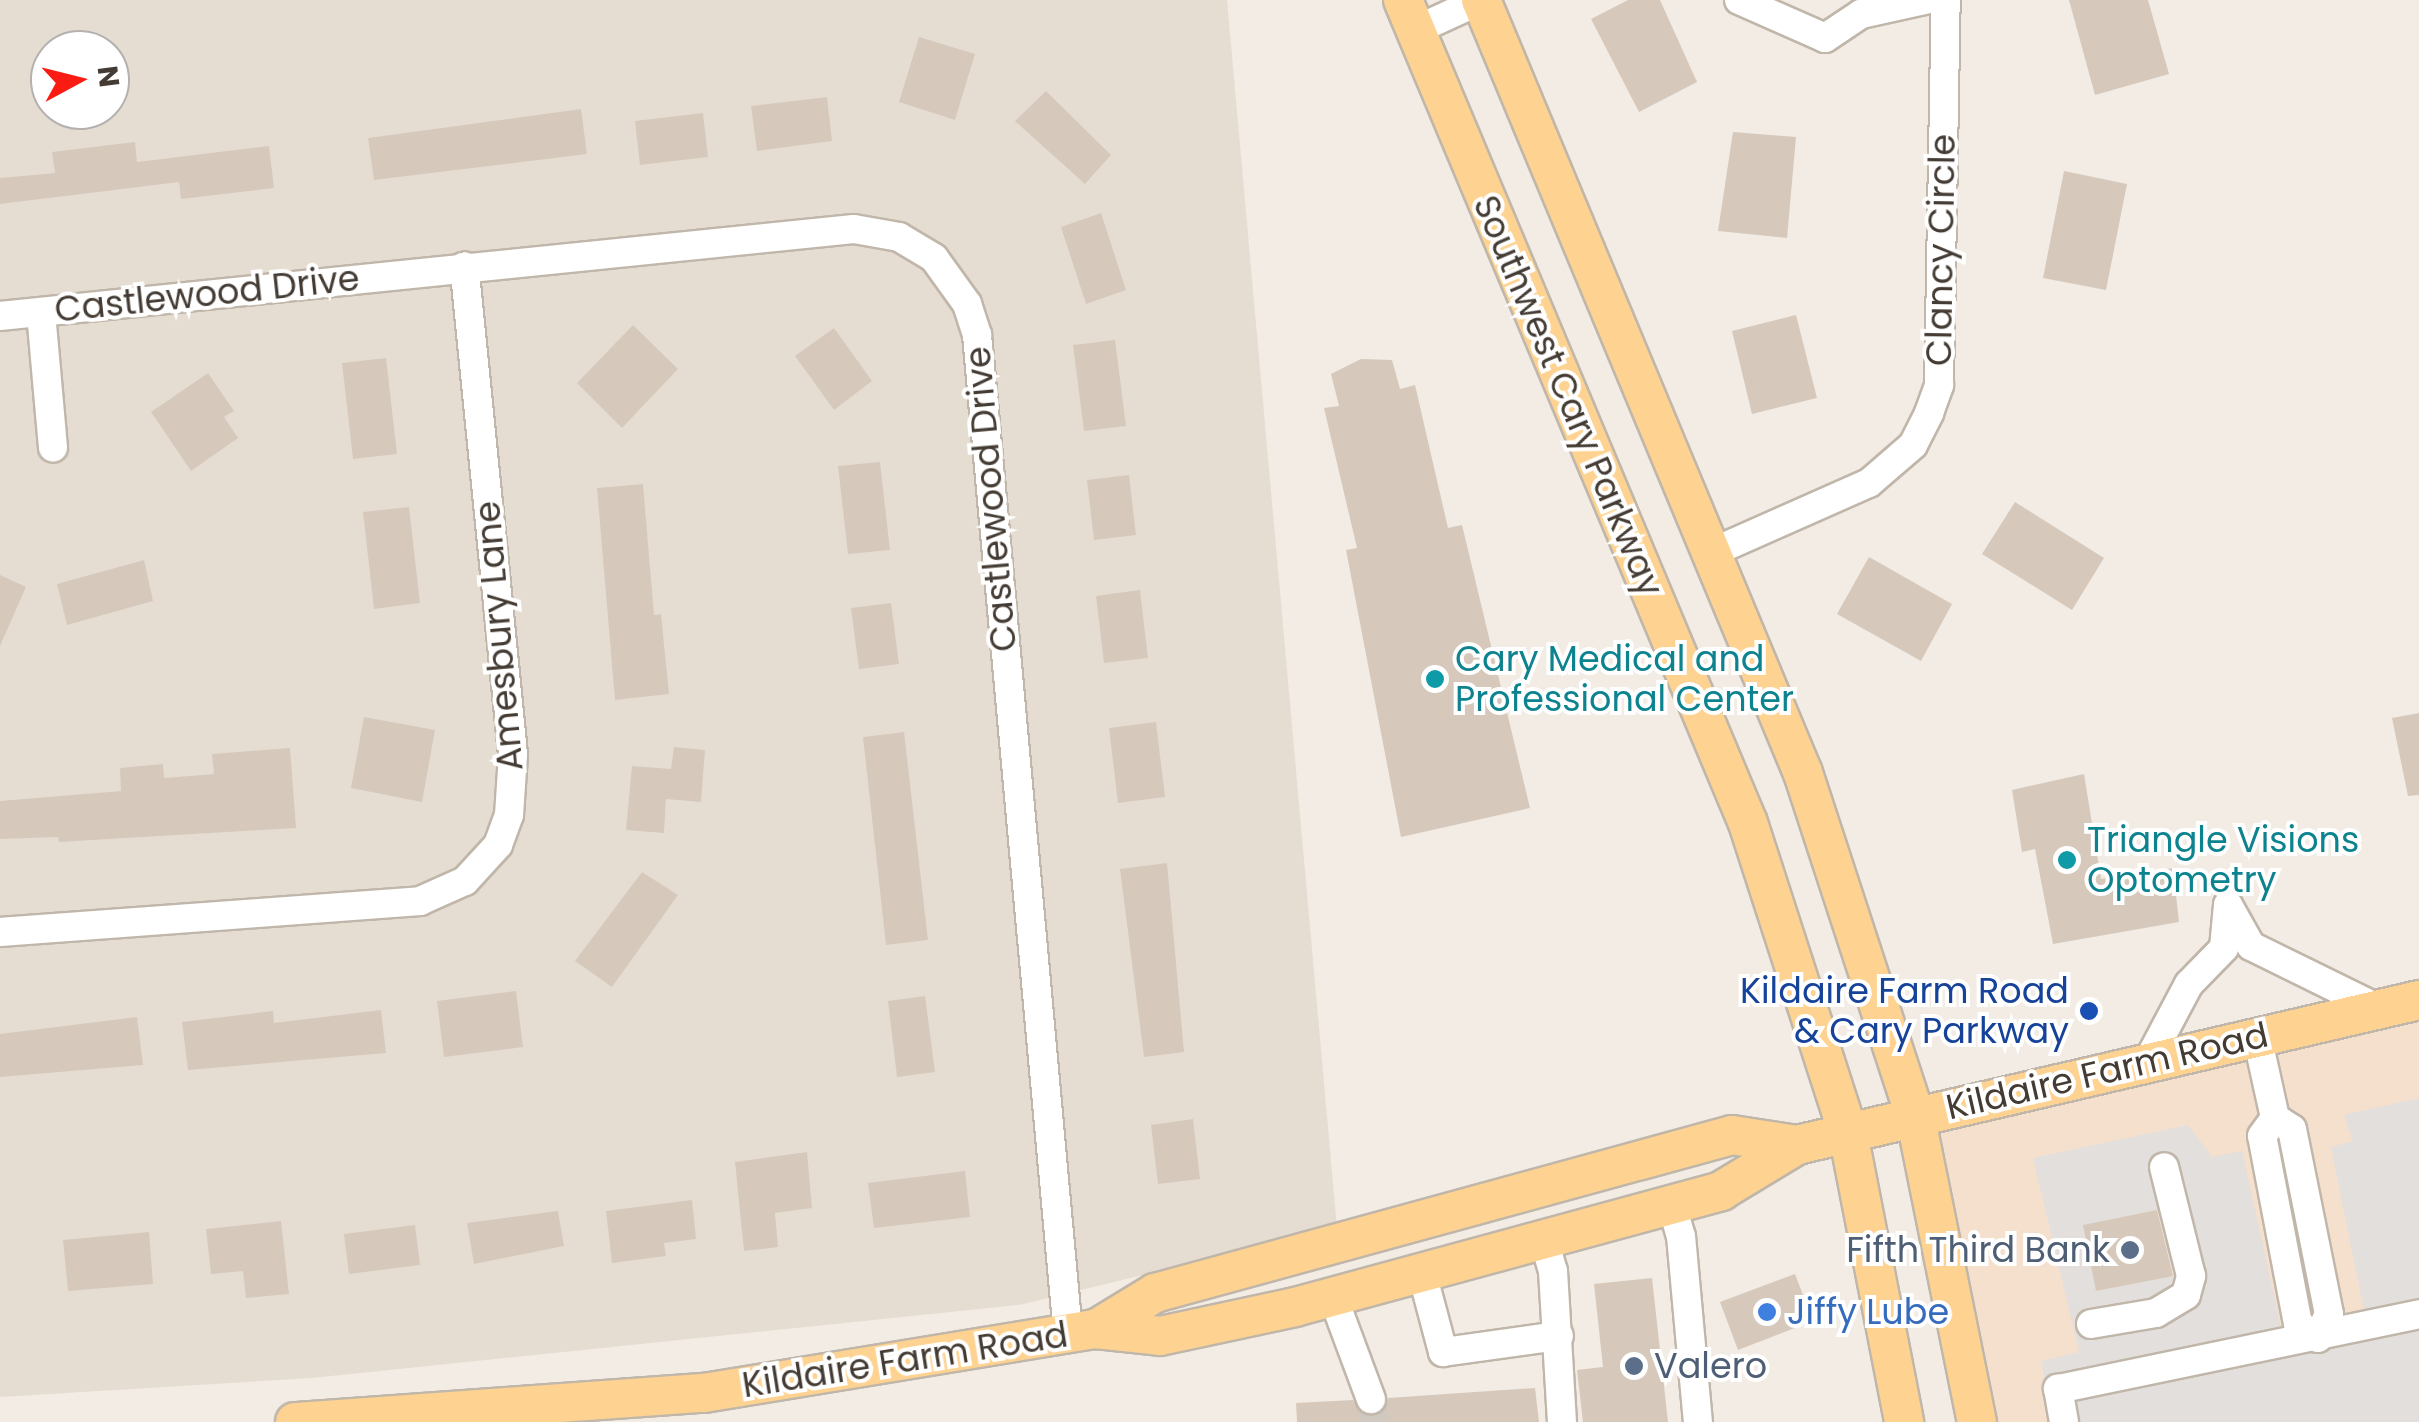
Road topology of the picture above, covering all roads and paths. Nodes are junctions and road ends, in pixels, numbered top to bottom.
1 (1481, 0) edge
2 (1739, 0) edge
3 (1925, 0) edge
4 (1946, 0) edge
5 (1889, 3) edge
6 (1410, 15) edge
7 (464, 266) junction
8 (40, 313) junction
9 (0, 316) edge
10 (53, 447) dead end
11 (1713, 552) junction
12 (0, 932) edge
13 (2419, 1000) edge
14 (2375, 1007) junction
15 (2257, 1036) junction
16 (2148, 1061) junction
17 (1915, 1115) junction
18 (1848, 1133) junction
19 (1797, 1146) junction
20 (2164, 1167) dead end
21 (1671, 1202) junction
22 (1544, 1240) junction
23 (1422, 1273) junction
24 (1332, 1297) junction
25 (2419, 1314) edge
26 (2091, 1324) dead end
27 (1082, 1331) junction
28 (1559, 1336) junction
29 (2318, 1338) junction
30 (1371, 1399) tunnel mouth
31 (318, 1421) edge
32 (1562, 1422) edge
33 (1698, 1422) edge
34 (1904, 1422) edge
35 (1977, 1422) edge
36 (2064, 1422) edge

1 - 6 street
1 - 11 main road, Southwest Cary Parkway
2 - 5 street
3 - 5 street
4 - 11 street, Clancy Circle
6 - 18 main road, Southwest Cary Parkway
7 - 8 street, Castlewood Drive
7 - 12 street, Amesbury Lane
7 - 27 street, Castlewood Drive
8 - 9 street, Castlewood Drive
8 - 10 street
11 - 17 main road, Southwest Cary Parkway
13 - 14 main road, Kildaire Farm Road
14 - 15 main road, Kildaire Farm Road
14 - 16 street
15 - 16 main road, Kildaire Farm Road
15 - 29 street
16 - 17 main road, Kildaire Farm Road
17 - 18 main road, Kildaire Farm Road
17 - 35 main road, Southwest Cary Parkway
18 - 19 main road, Kildaire Farm Road
18 - 34 main road, Southwest Cary Parkway
19 - 21 main road, Kildaire Farm Road
19 - 27 main road, Kildaire Farm Road
20 - 26 street
21 - 22 main road, Kildaire Farm Road
21 - 33 street
22 - 23 main road, Kildaire Farm Road
22 - 28 street
23 - 24 main road, Kildaire Farm Road
23 - 28 street
24 - 27 main road, Kildaire Farm Road
24 - 30 street
25 - 29 street
27 - 31 main road, Kildaire Farm Road
28 - 32 street
29 - 36 street

